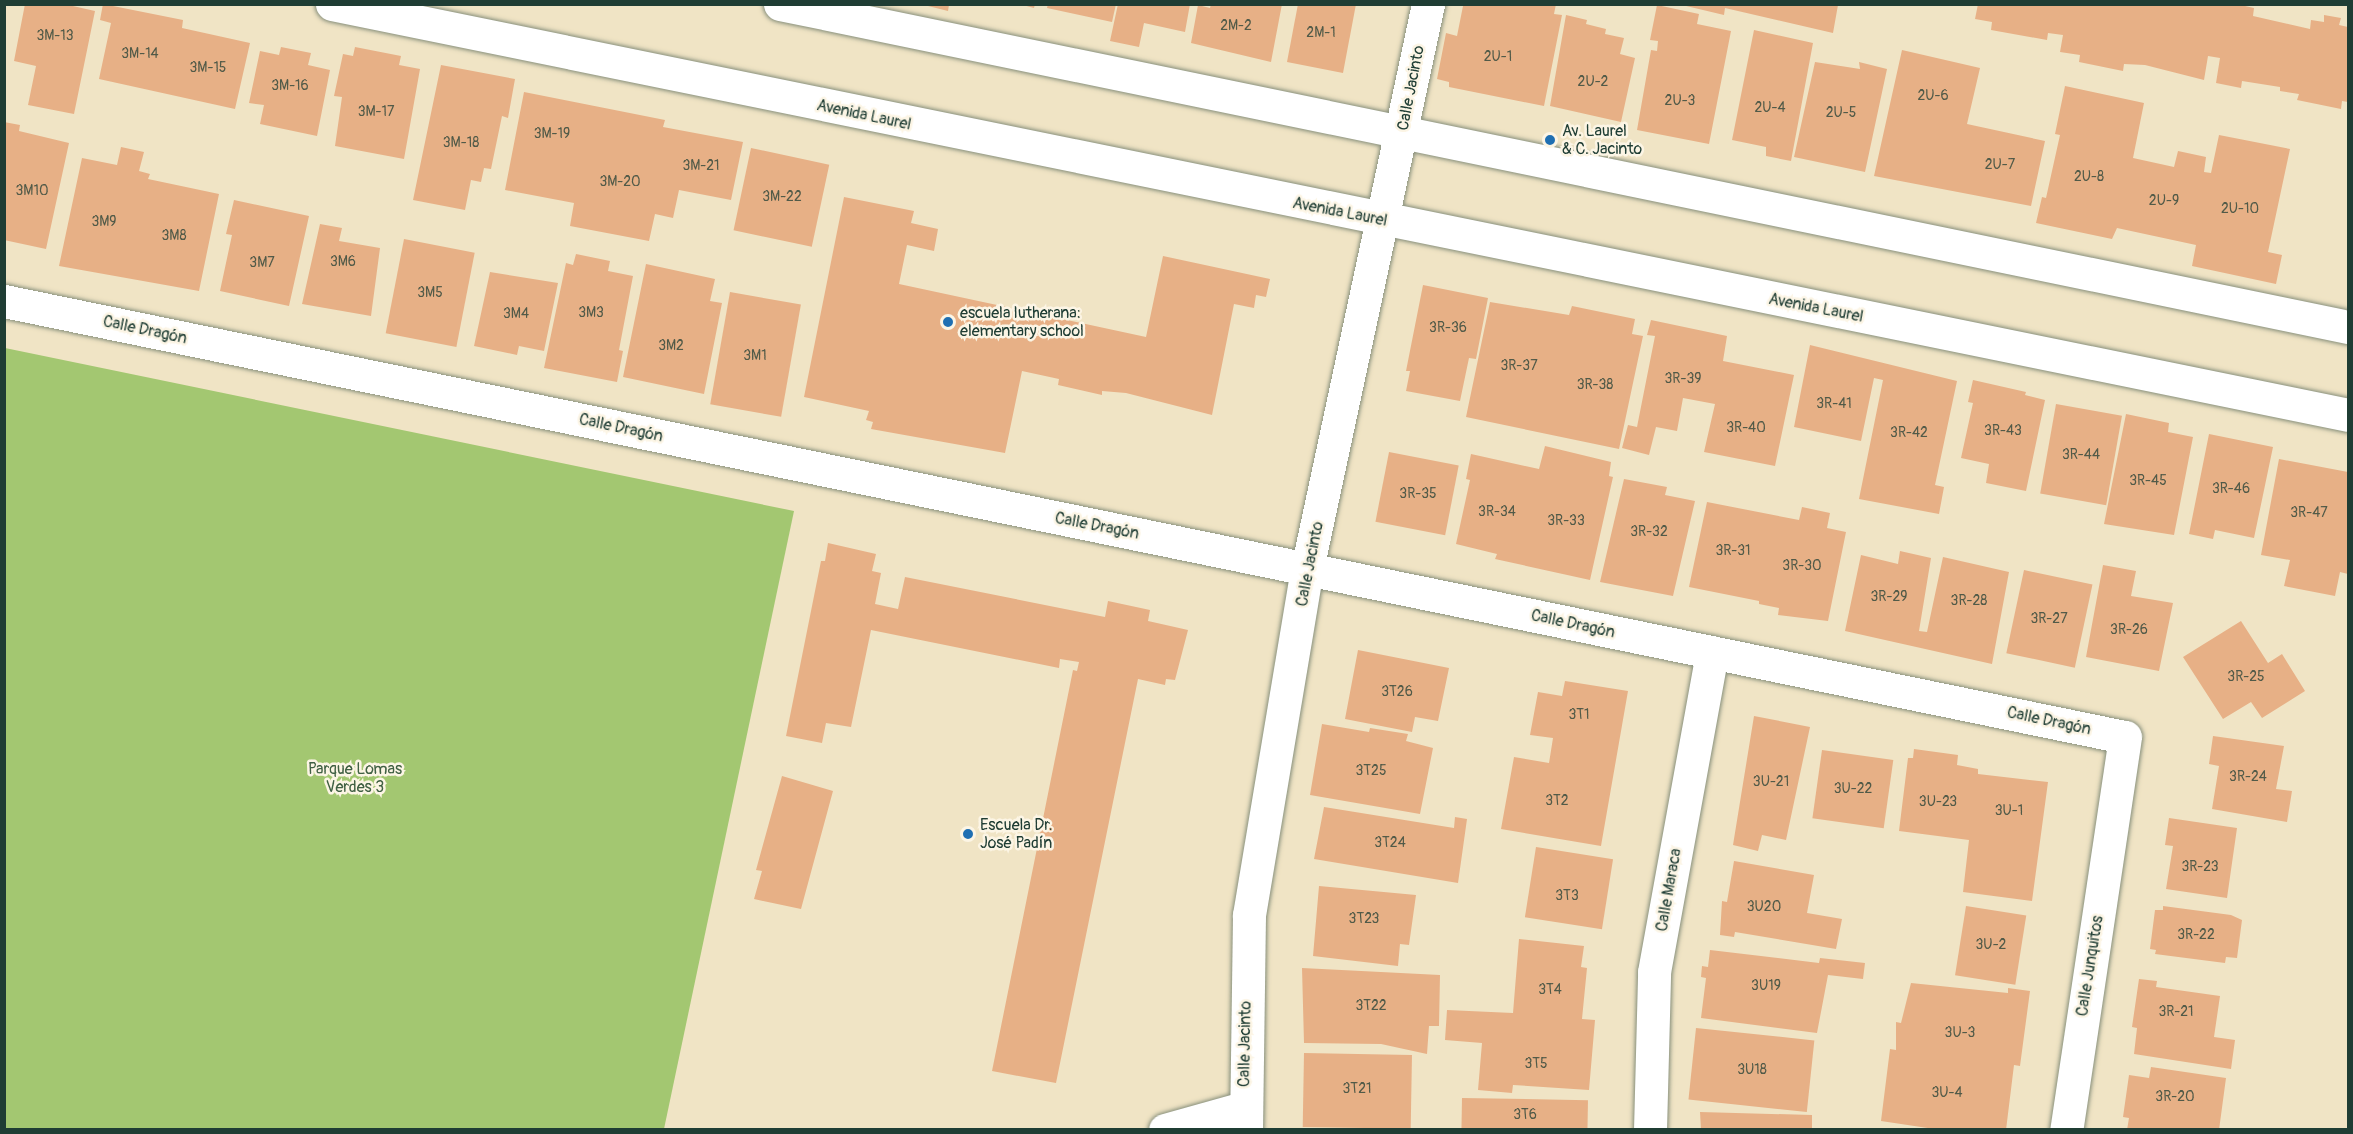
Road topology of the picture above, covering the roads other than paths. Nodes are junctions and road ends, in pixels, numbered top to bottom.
1 (332, 4) edge
2 (780, 4) edge
3 (1428, 4) edge
4 (1402, 133) junction
5 (1385, 221) junction
6 (4, 301) edge
7 (2349, 327) edge
8 (2349, 416) edge
9 (1307, 568) junction
10 (1712, 652) junction
11 (2115, 802) joint
12 (1245, 1119) edge
13 (1165, 1130) edge
14 (1650, 1130) edge
15 (2066, 1130) edge

1 - 5 street, Avenida Laurel
2 - 4 street
3 - 4 street, Calle Jacinto
4 - 5 street, Calle Jacinto
4 - 7 street
5 - 8 street, Avenida Laurel
5 - 9 street, Calle Jacinto
6 - 9 street, Calle Dragón
9 - 10 street, Calle Dragón
9 - 12 street, Calle Jacinto
10 - 11 street, Calle Dragón
10 - 14 street, Calle Maraca
11 - 15 street, Calle Junquitos
12 - 13 street

